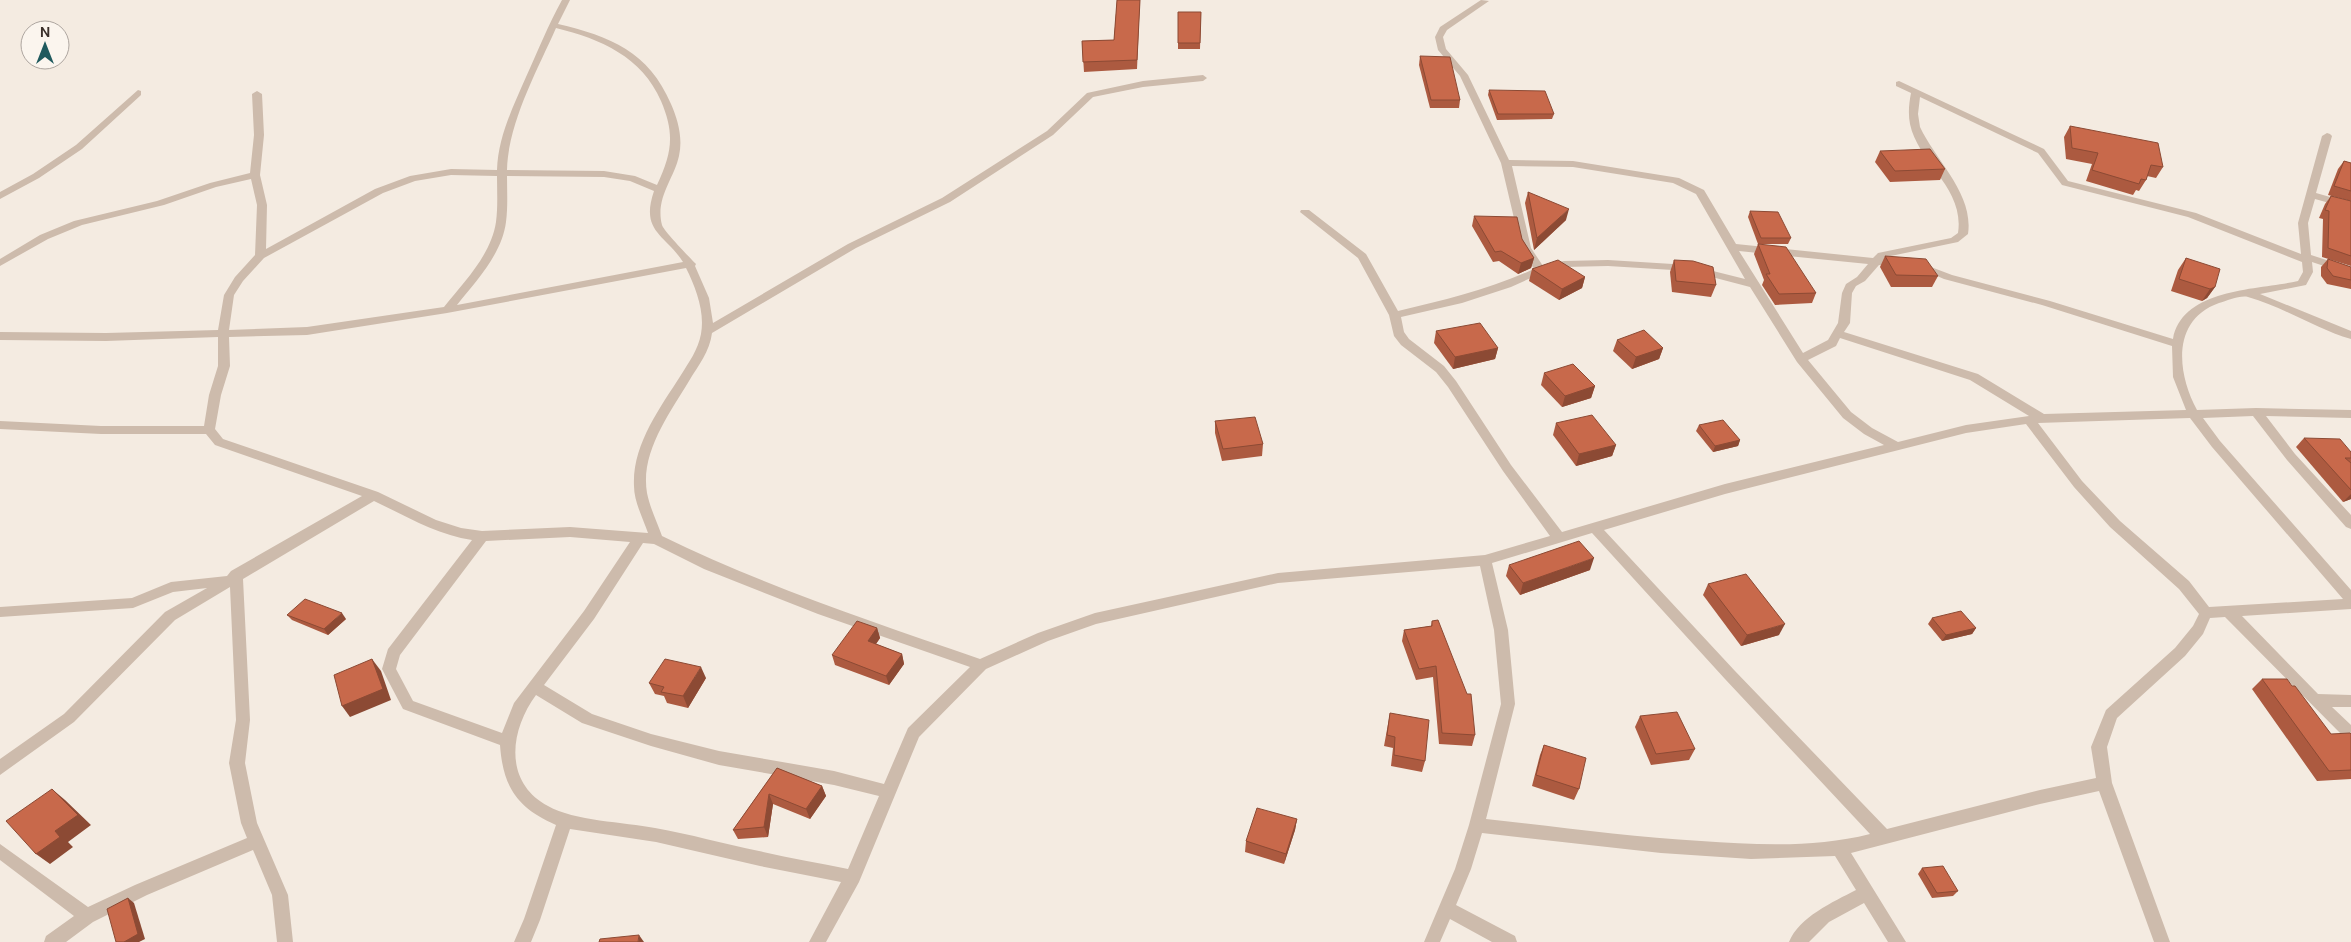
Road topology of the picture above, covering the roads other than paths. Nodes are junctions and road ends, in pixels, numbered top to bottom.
1 (566, 0) edge
2 (1485, 1) edge
3 (553, 25) junction
4 (1203, 78) dead end
5 (1899, 84) dead end
6 (1916, 92) junction
7 (138, 93) dead end
8 (257, 94) dead end
9 (2327, 136) dead end
10 (1506, 163) junction
11 (500, 174) junction
12 (256, 175) junction
13 (658, 189) junction
14 (2311, 195) junction
15 (0, 196) edge
16 (2351, 206) edge
17 (1305, 212) dead end
18 (1732, 248) junction
19 (260, 256) junction
20 (2306, 258) junction
21 (0, 263) edge
22 (1876, 263) junction
23 (691, 264) junction
24 (1540, 270) junction
25 (2351, 272) edge
26 (1754, 286) junction
27 (2246, 292) junction
28 (447, 310) junction
29 (1395, 314) junction
30 (707, 331) junction
31 (223, 332) junction
32 (1839, 334) junction
33 (2351, 335) edge
34 (0, 336) edge
35 (2176, 344) junction
36 (1801, 360) junction
37 (2256, 412) junction
38 (2193, 414) junction
39 (2351, 414) edge
40 (2036, 419) junction
41 (0, 425) edge
42 (209, 430) junction
43 (1896, 446) junction
44 (374, 495) junction
45 (2351, 524) edge
46 (1594, 528) junction
47 (482, 536) junction
48 (640, 537) junction
49 (1560, 538) junction
50 (656, 539) junction
51 (1485, 560) junction
52 (233, 578) junction
53 (2351, 599) edge
54 (2351, 604) edge
55 (0, 612) edge
56 (2229, 612) junction
57 (2206, 613) junction
58 (981, 665) junction
59 (534, 686) junction
60 (2315, 700) junction
61 (2351, 701) edge
62 (2351, 734) edge
63 (507, 741) junction
64 (0, 768) edge
65 (2104, 784) junction
66 (888, 792) junction
67 (565, 821) junction
68 (1477, 825) junction
69 (1885, 838) junction
70 (257, 840) junction
71 (1839, 849) junction
72 (0, 851) edge
73 (853, 877) junction
74 (1866, 893) junction
75 (1446, 908) junction
76 (87, 916) junction
77 (52, 942) edge
78 (285, 942) edge
79 (522, 942) edge
80 (817, 942) edge
81 (1432, 942) edge
82 (1509, 942) edge
83 (1797, 942) edge
84 (1898, 942) edge
85 (2162, 942) edge

1 - 3 street
2 - 10 street
3 - 11 street
3 - 13 street
4 - 30 street
5 - 6 street
6 - 20 street
6 - 22 street
7 - 15 street
8 - 12 street
9 - 14 street
10 - 18 street
10 - 24 street
11 - 13 street
11 - 19 street
11 - 28 street
12 - 19 street
12 - 21 street
13 - 23 street
14 - 16 street
14 - 20 street
17 - 29 street
18 - 22 street
18 - 26 street
19 - 31 street
20 - 25 street
20 - 27 street
22 - 32 street
22 - 35 street
23 - 28 street
23 - 30 street
24 - 26 street
24 - 29 street
26 - 36 street
27 - 33 street
27 - 35 street
28 - 31 street
29 - 49 street
30 - 50 street
31 - 34 street
31 - 42 street
32 - 36 street
32 - 40 street
35 - 38 street
36 - 43 street
37 - 38 street
37 - 39 street
37 - 45 street
38 - 40 street
38 - 53 street
40 - 43 street
40 - 57 street
41 - 42 street
42 - 44 street
43 - 46 street
44 - 47 street
44 - 52 street
46 - 49 street
46 - 69 street
47 - 48 street
47 - 63 street
48 - 50 street
48 - 59 street
49 - 51 street
50 - 58 street
51 - 58 street
51 - 68 street
52 - 55 street
52 - 64 street
52 - 70 street
54 - 56 street
56 - 57 street
56 - 60 street
57 - 65 street
58 - 66 street
59 - 63 street
59 - 66 street
60 - 61 street
60 - 62 street
63 - 67 street
65 - 69 street
65 - 85 street
66 - 73 street
67 - 73 street
67 - 79 street
68 - 71 street
68 - 75 street
69 - 71 street
70 - 76 street
70 - 78 street
71 - 74 street
72 - 76 street
73 - 80 street
74 - 83 street
74 - 84 street
75 - 81 street
75 - 82 street
76 - 77 street

